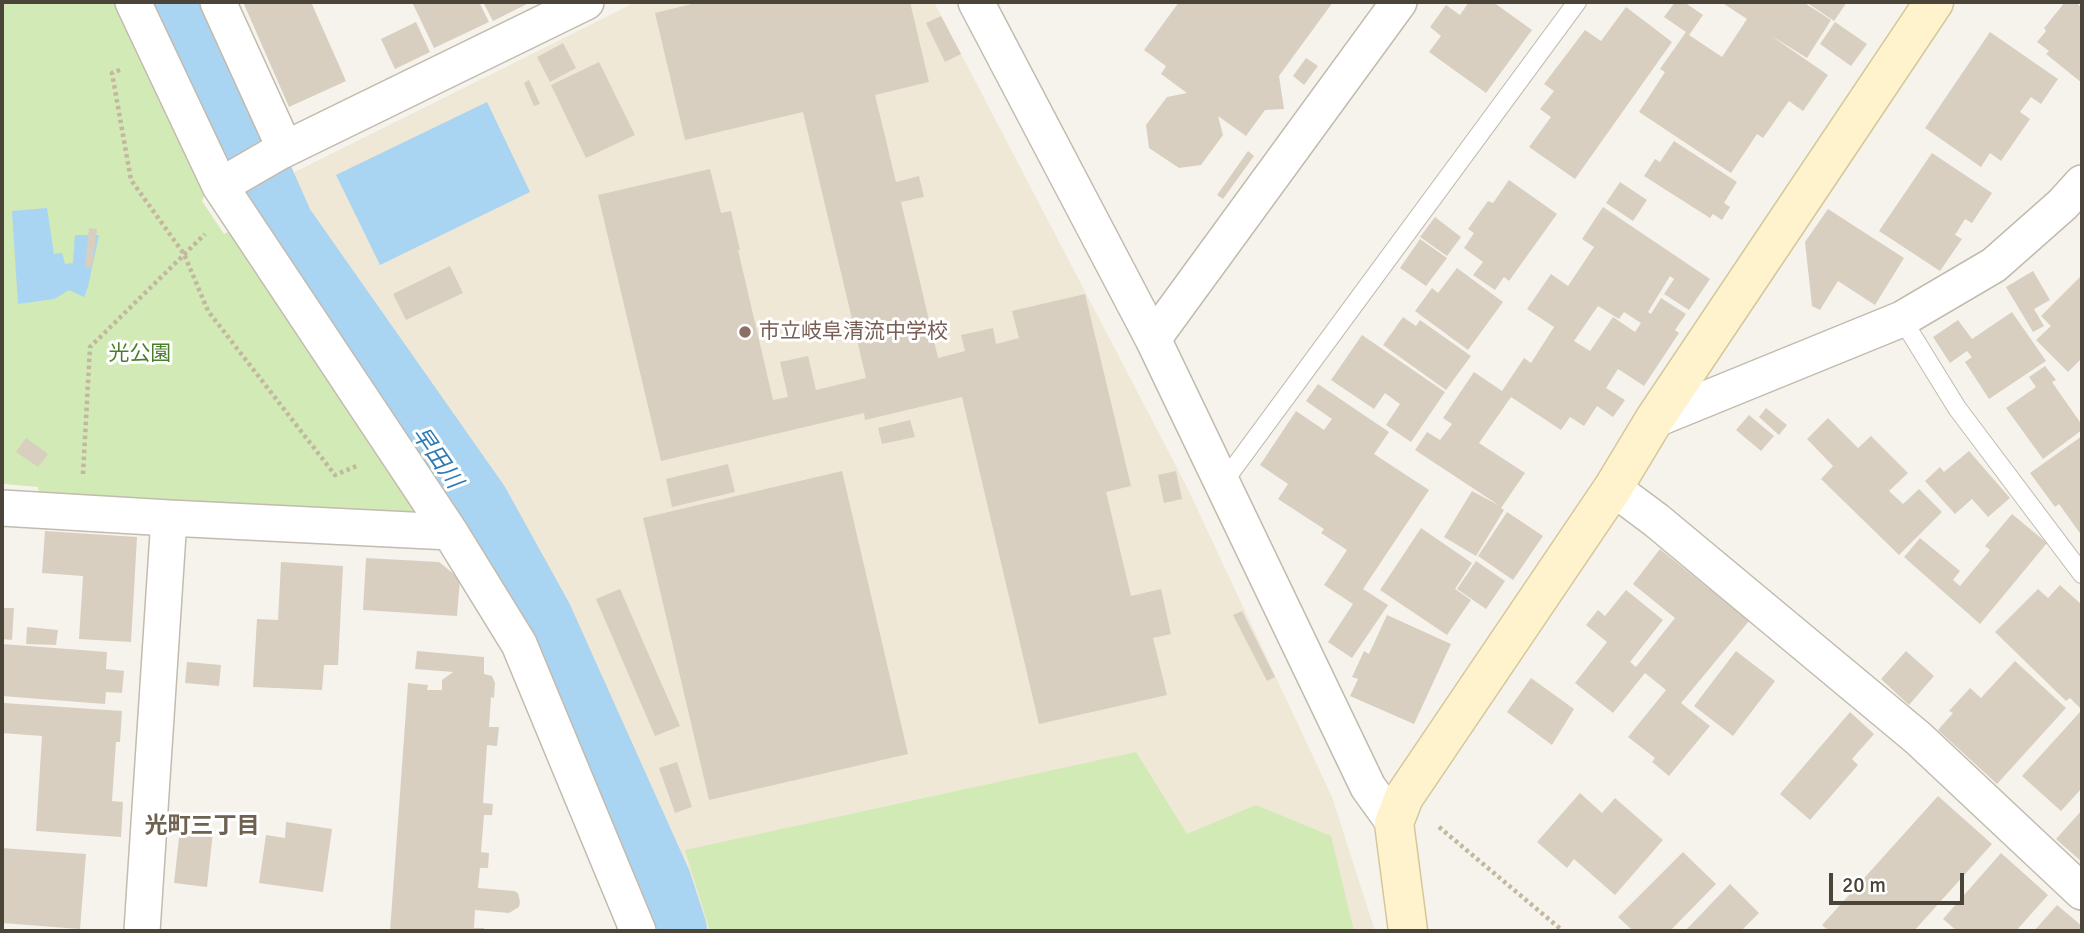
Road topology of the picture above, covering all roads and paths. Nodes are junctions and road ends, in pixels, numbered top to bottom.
1 (133, 2) edge
2 (218, 2) edge
3 (586, 2) edge
4 (1399, 2) edge
5 (1577, 2) edge
6 (1934, 2) edge
7 (977, 3) edge
8 (157, 49) junction
9 (281, 151) junction
10 (229, 190) junction
11 (2076, 203) edge
12 (184, 254) junction
13 (1902, 319) junction
14 (1153, 339) junction
15 (1654, 420) junction
16 (395, 450) junction
17 (1222, 484) junction
18 (1613, 488) junction
19 (2, 508) edge
20 (81, 512) junction
21 (169, 519) junction
22 (450, 532) junction
23 (2082, 574) edge
24 (1399, 810) junction
25 (2082, 892) edge
26 (142, 931) edge
27 (638, 931) edge
28 (1408, 931) edge
29 (1563, 931) edge

1 - 8 street
2 - 9 street
3 - 9 street
4 - 14 street
5 - 17 lane
6 - 15 street
7 - 14 street
8 - 10 street
8 - 12 path
9 - 10 street
10 - 12 path
10 - 16 street
11 - 13 street
12 - 16 path
12 - 20 path
13 - 15 street
13 - 23 lane
14 - 17 street
15 - 18 street
16 - 22 street
17 - 24 street
18 - 24 street
18 - 25 street
19 - 20 street
20 - 21 street
21 - 22 street
21 - 26 street
22 - 27 street
24 - 28 street
24 - 29 path

